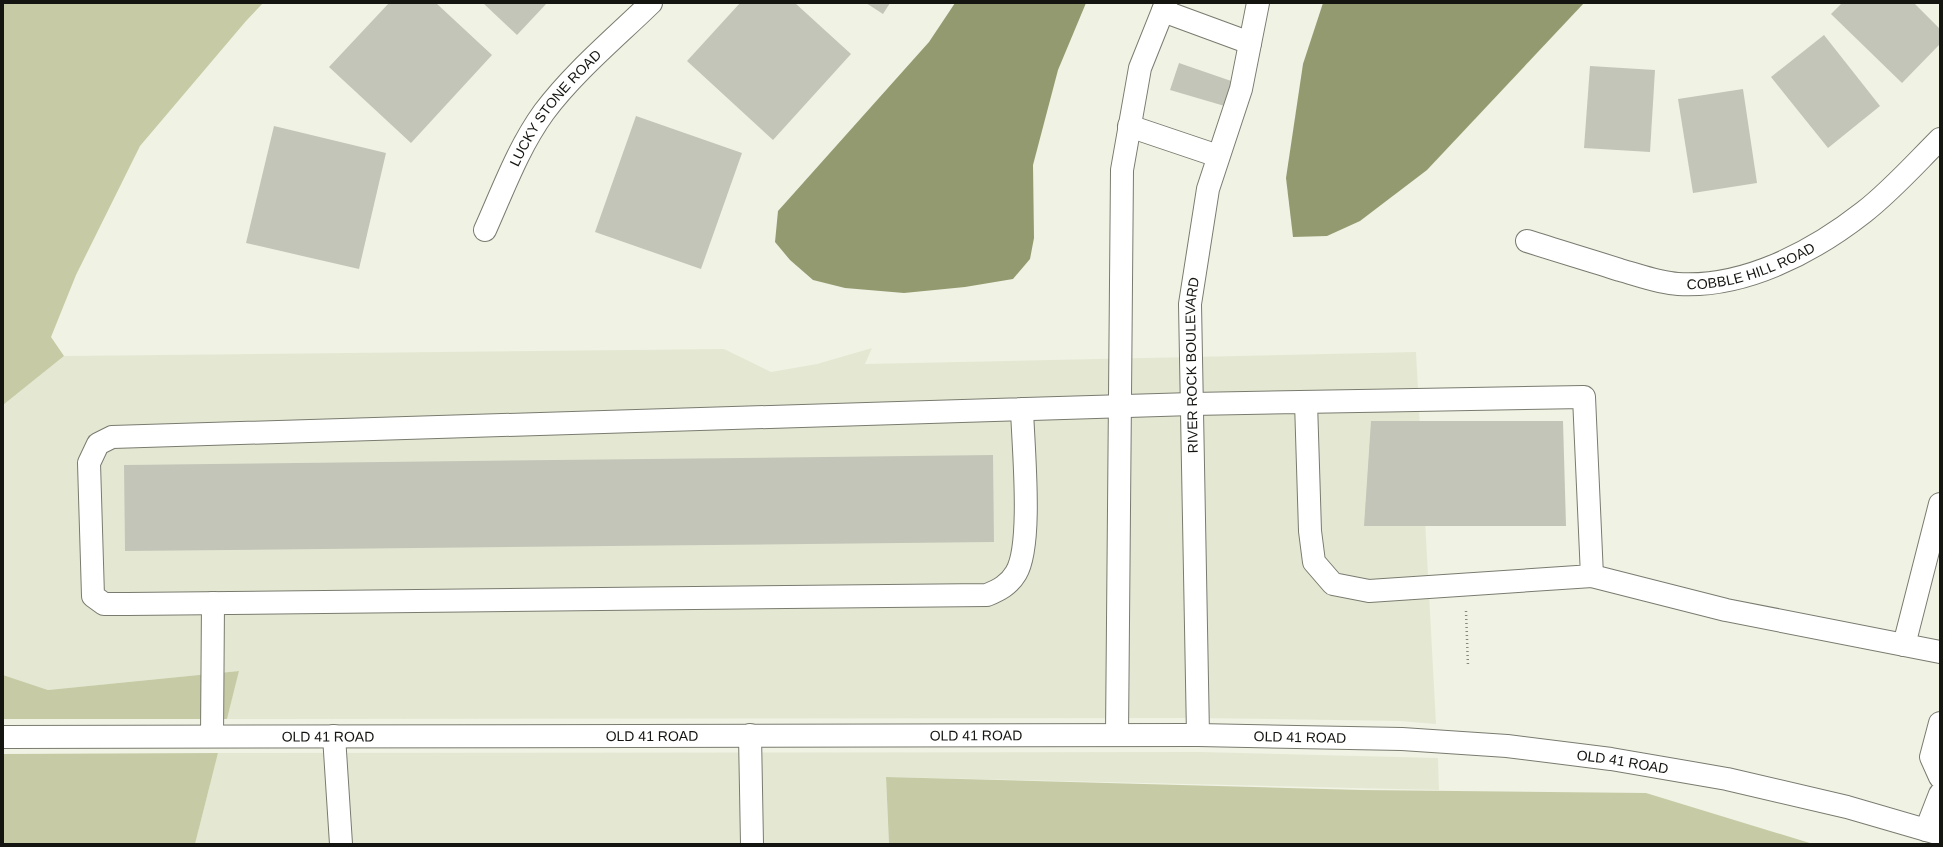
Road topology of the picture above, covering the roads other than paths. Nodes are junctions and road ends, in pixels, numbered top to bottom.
1 (651, 3) edge
2 (1258, 3) edge
3 (1164, 7) edge
4 (1250, 43) junction
5 (1129, 126) junction
6 (1940, 139) edge
7 (1218, 156) junction
8 (485, 230) dead end
9 (1527, 241) dead end
10 (1306, 402) junction
11 (1192, 404) junction
12 (1120, 406) junction
13 (1022, 409) junction
14 (1940, 504) edge
15 (1592, 576) junction
16 (213, 603) junction
17 (1904, 645) junction
18 (1940, 652) edge
19 (1940, 723) edge
20 (750, 735) junction
21 (1117, 735) junction
22 (1198, 735) junction
23 (212, 736) junction
24 (334, 736) junction
25 (3, 737) edge
26 (1940, 778) edge
27 (1940, 794) edge
28 (1933, 832) edge
29 (341, 844) edge
30 (752, 844) edge

1 - 8 street, LUCKY STONE ROAD
2 - 4 street, RIVER ROCK BOULEVARD
3 - 4 street
3 - 5 street
4 - 7 street, RIVER ROCK BOULEVARD
5 - 7 street
5 - 12 street
6 - 9 street, COBBLE HILL ROAD
7 - 11 street, RIVER ROCK BOULEVARD
10 - 11 street
10 - 15 street
10 - 15 street
11 - 12 street
11 - 22 street, RIVER ROCK BOULEVARD
12 - 13 street
12 - 21 street
13 - 16 street
13 - 16 street
14 - 17 street
15 - 17 street
16 - 23 street
17 - 18 street
19 - 26 street
20 - 21 street, OLD 41 ROAD
20 - 24 street, OLD 41 ROAD
20 - 30 street
21 - 22 street, OLD 41 ROAD
22 - 28 street, OLD 41 ROAD
23 - 24 street, OLD 41 ROAD
23 - 25 street, OLD 41 ROAD
24 - 29 street
27 - 28 street

